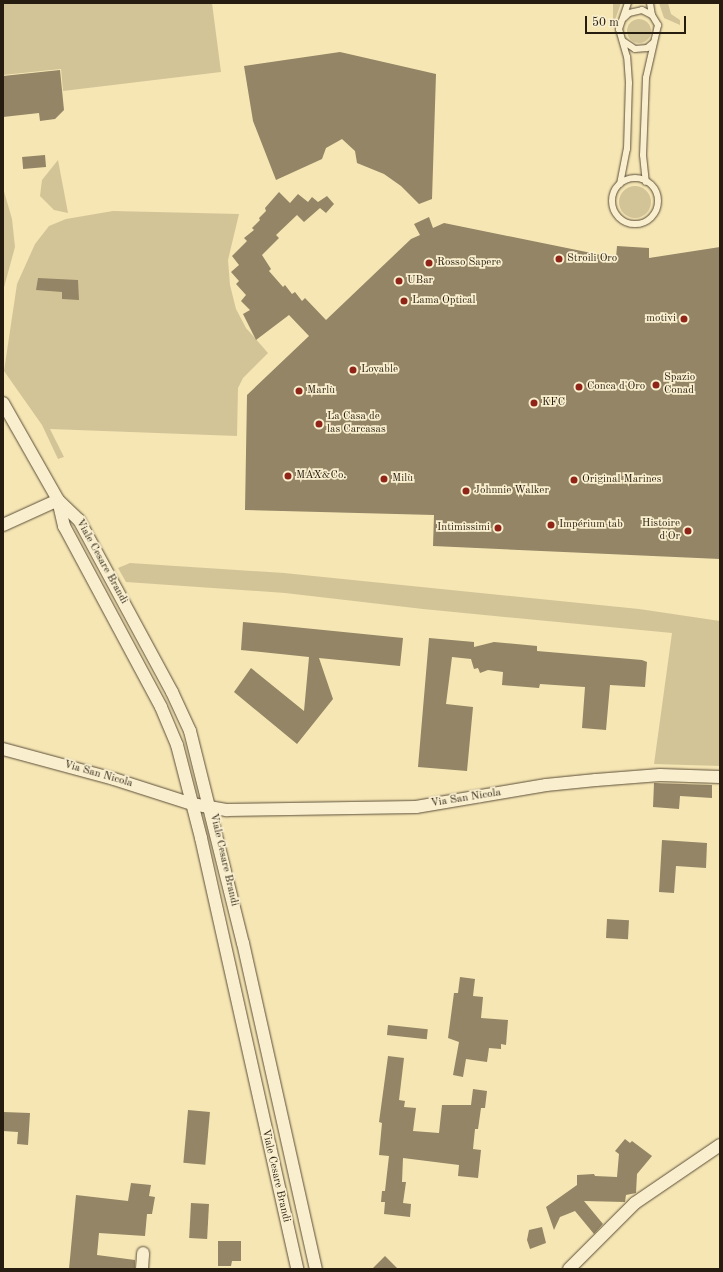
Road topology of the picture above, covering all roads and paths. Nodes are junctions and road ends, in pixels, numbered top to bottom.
1 (628, 3) edge
2 (650, 3) edge
3 (652, 15) junction
4 (624, 18) junction
5 (622, 40) junction
6 (654, 43) junction
7 (646, 182) junction
8 (620, 184) junction
9 (3, 403) edge
10 (58, 500) junction
11 (3, 525) edge
12 (3, 749) edge
13 (720, 777) edge
14 (192, 804) junction
15 (211, 808) junction
16 (720, 1145) edge
17 (144, 1253) dead end
18 (142, 1269) edge
19 (297, 1269) edge
20 (316, 1269) edge
21 (569, 1269) edge

1 - 4 lane
2 - 3 lane
3 - 4 lane
3 - 6 lane
4 - 5 lane
5 - 6 lane
5 - 8 lane
6 - 7 lane
7 - 8 lane
7 - 8 lane
9 - 10 street
10 - 11 street
10 - 14 street, Viale Cesare Brandi
10 - 15 street, Viale Cesare Brandi
12 - 14 street, Via San Nicola
13 - 15 street, Via San Nicola
14 - 15 street, Via San Nicola
14 - 19 street, Viale Cesare Brandi
15 - 20 street, Viale Cesare Brandi
16 - 21 street
17 - 18 street

